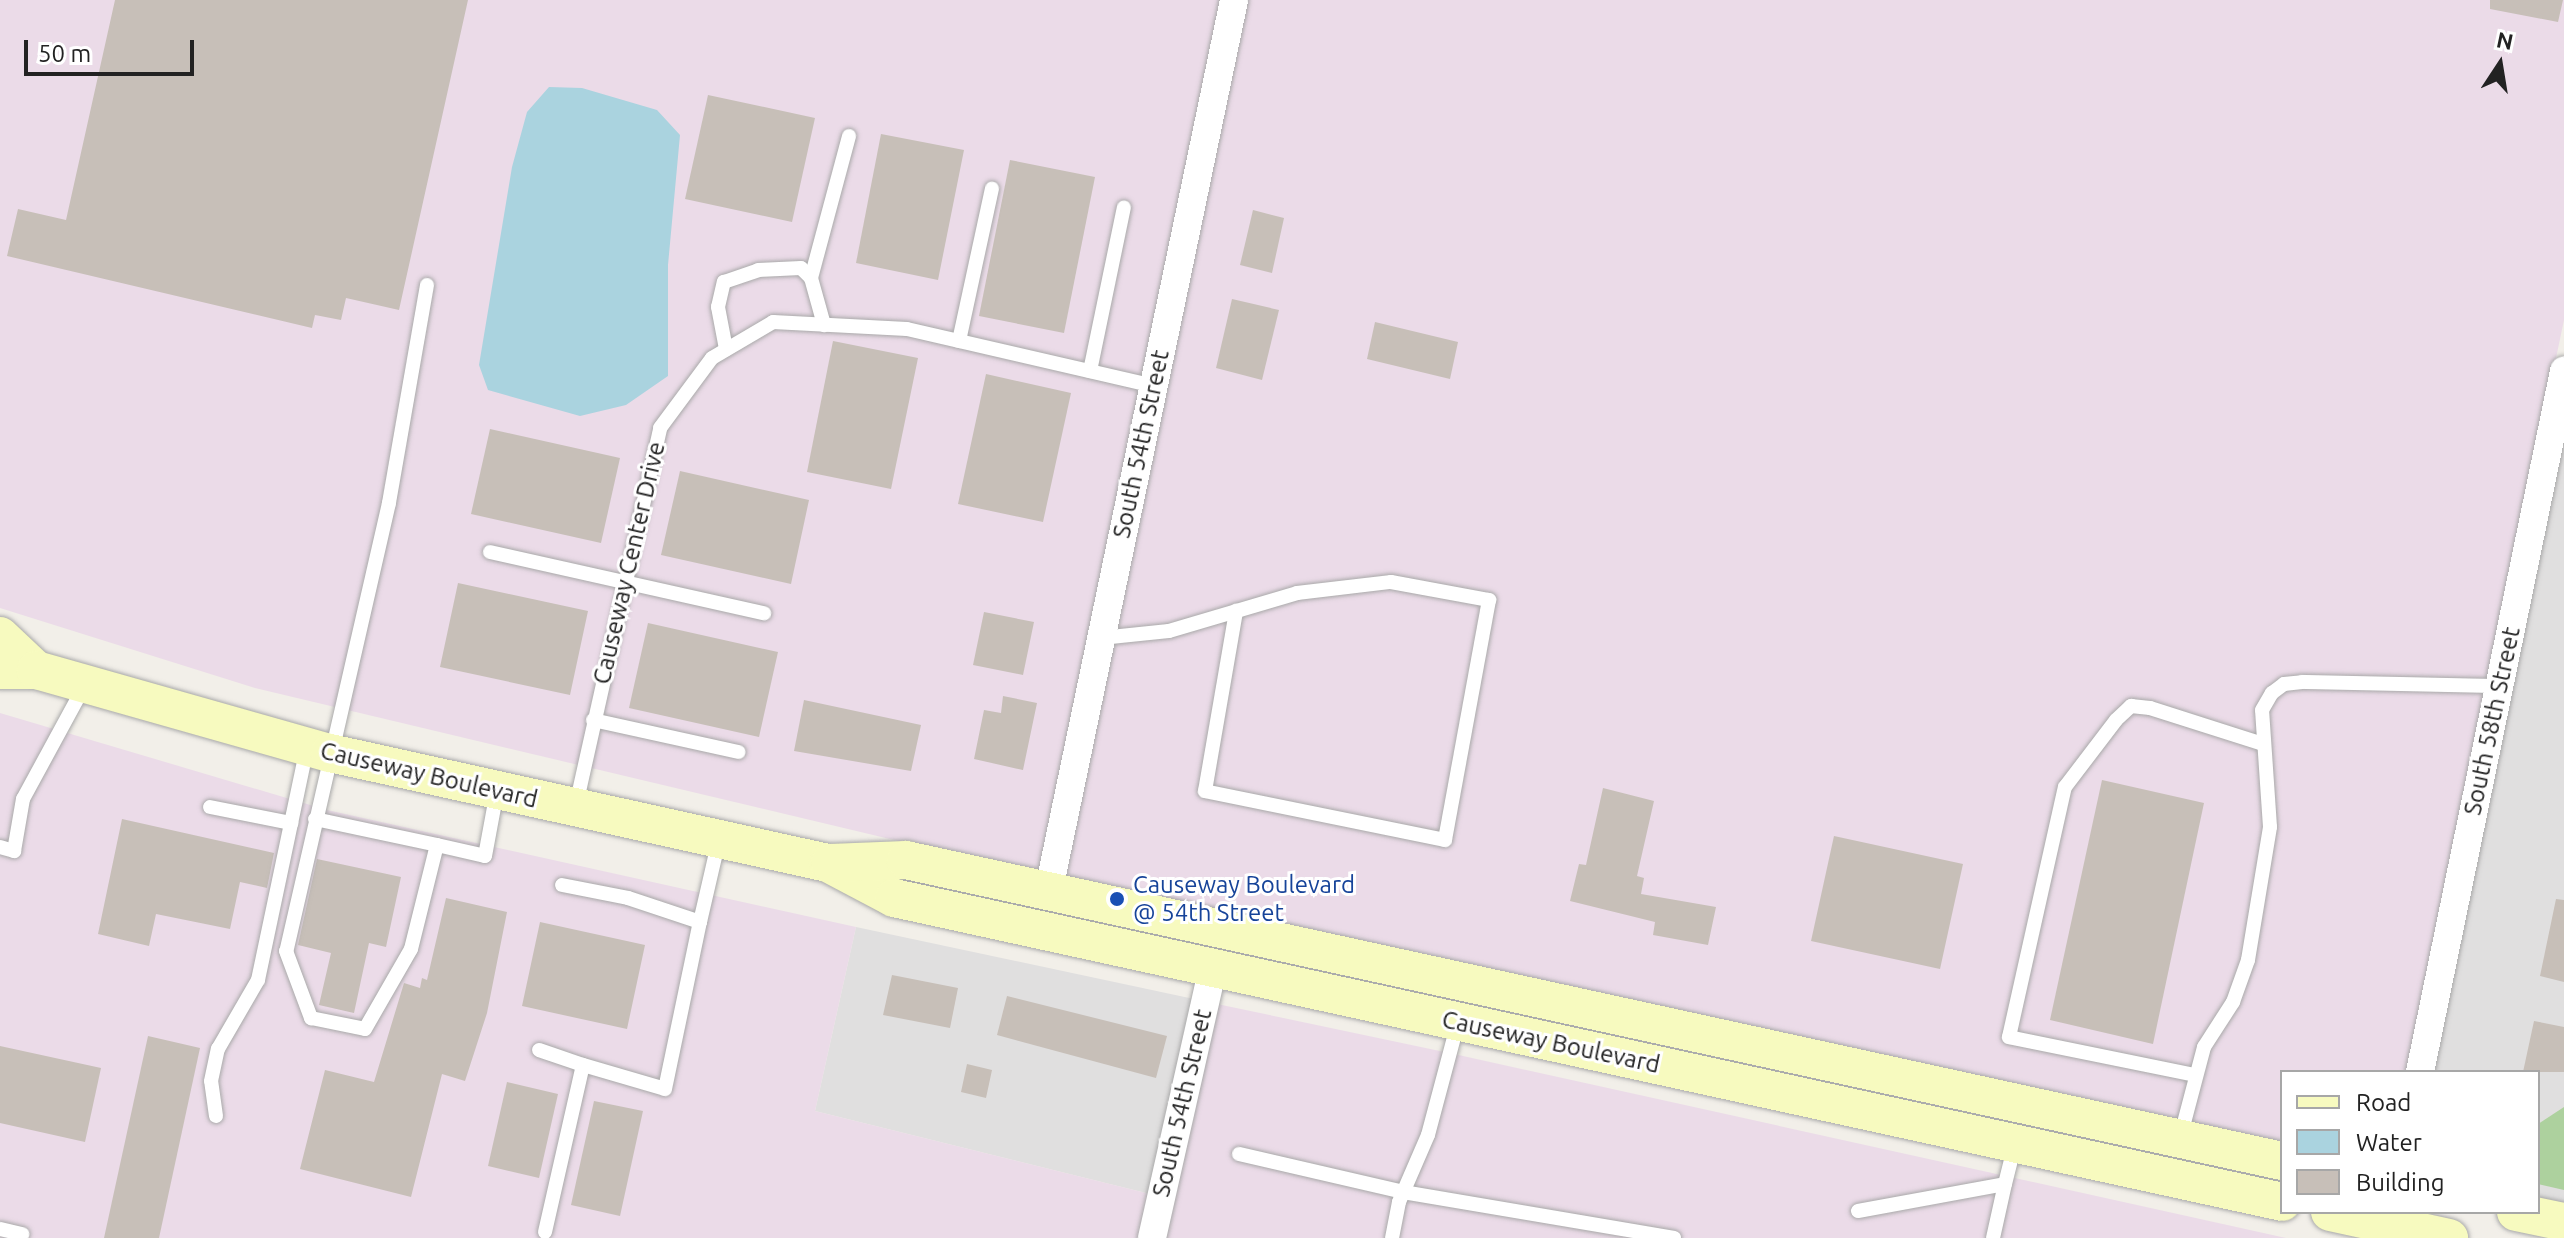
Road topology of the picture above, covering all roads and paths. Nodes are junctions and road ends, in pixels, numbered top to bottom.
1 (1234, 0) edge
2 (849, 136) dead end
3 (992, 189) dead end
4 (1124, 207) dead end
5 (811, 278) junction
6 (427, 285) dead end
7 (824, 325) junction
8 (959, 341) junction
9 (726, 349) junction
10 (1090, 371) junction
11 (2564, 371) edge
12 (1153, 386) junction
13 (490, 552) dead end
14 (624, 582) junction
15 (1236, 611) junction
16 (764, 613) dead end
17 (0, 636) edge
18 (1101, 638) junction
19 (18, 670) edge
20 (85, 685) junction
21 (2499, 686) junction
22 (593, 720) junction
23 (2263, 744) junction
24 (318, 750) junction
25 (739, 752) dead end
26 (497, 790) junction
27 (210, 807) dead end
28 (575, 809) junction
29 (315, 819) junction
30 (291, 823) junction
31 (719, 839) junction
32 (437, 845) junction
33 (0, 847) edge
34 (828, 863) junction
35 (562, 885) dead end
36 (873, 887) junction
37 (1049, 889) junction
38 (700, 922) junction
39 (1213, 968) junction
40 (1542, 998) junction
41 (1458, 1021) junction
42 (539, 1050) dead end
43 (583, 1065) junction
44 (2420, 1070) edge
45 (2195, 1075) junction
46 (1835, 1104) junction
47 (216, 1116) dead end
48 (2180, 1138) junction
49 (2015, 1143) junction
50 (1239, 1154) dead end
51 (2280, 1161) edge
52 (2280, 1181) edge
53 (2005, 1184) junction
54 (1403, 1192) junction
55 (2280, 1202) edge
56 (1858, 1211) dead end
57 (2339, 1214) edge
58 (2526, 1214) edge
59 (2564, 1222) edge
60 (0, 1229) edge
61 (545, 1232) dead end
62 (22, 1234) dead end
63 (1152, 1238) edge
64 (1392, 1238) edge
65 (1674, 1238) edge
66 (1993, 1238) edge
67 (2449, 1238) edge

1 - 12 street, South 54th Street
2 - 5 lane
3 - 8 lane
4 - 10 lane
5 - 7 lane
5 - 9 lane
6 - 24 lane
7 - 8 lane, Causeway Center Drive
7 - 9 lane, Causeway Center Drive
8 - 10 lane, Causeway Center Drive
9 - 14 lane, Causeway Center Drive
10 - 12 lane, Causeway Center Drive
11 - 21 street, South 58th Street
12 - 18 street, South 54th Street
13 - 14 lane
14 - 16 lane
14 - 22 lane, Causeway Center Drive
15 - 15 lane
15 - 18 lane
17 - 19 main road, Causeway Boulevard
18 - 37 street, South 54th Street
19 - 20 main road, Causeway Boulevard
20 - 24 main road, Causeway Boulevard
20 - 33 lane
21 - 23 lane
21 - 44 street, South 58th Street
22 - 25 lane
22 - 28 lane, Causeway Center Drive
23 - 45 lane
23 - 45 lane
24 - 26 main road, Causeway Boulevard
24 - 29 lane
24 - 30 lane
26 - 28 main road, Causeway Boulevard
26 - 32 lane
27 - 30 lane
28 - 31 main road, Causeway Boulevard
29 - 32 lane
29 - 32 lane
30 - 47 lane
31 - 34 main road, Causeway Boulevard
31 - 38 lane
34 - 36 main road, Causeway Boulevard
34 - 37 main road, Causeway Boulevard
35 - 38 lane
36 - 37 main road
36 - 39 main road, Causeway Boulevard
37 - 40 main road, Causeway Boulevard
38 - 43 lane
39 - 40 main road
39 - 41 main road, Causeway Boulevard
39 - 63 street, South 54th Street
40 - 48 main road, Causeway Boulevard
41 - 46 main road, Causeway Boulevard
41 - 54 lane
42 - 43 lane
43 - 61 lane
45 - 48 lane
46 - 49 main road, Causeway Boulevard
46 - 52 main road
48 - 51 main road, Causeway Boulevard
49 - 53 lane
49 - 55 main road, Causeway Boulevard
50 - 54 lane
53 - 56 lane
53 - 66 lane
54 - 64 lane
54 - 65 lane
57 - 67 main road
58 - 59 main road
60 - 62 lane

